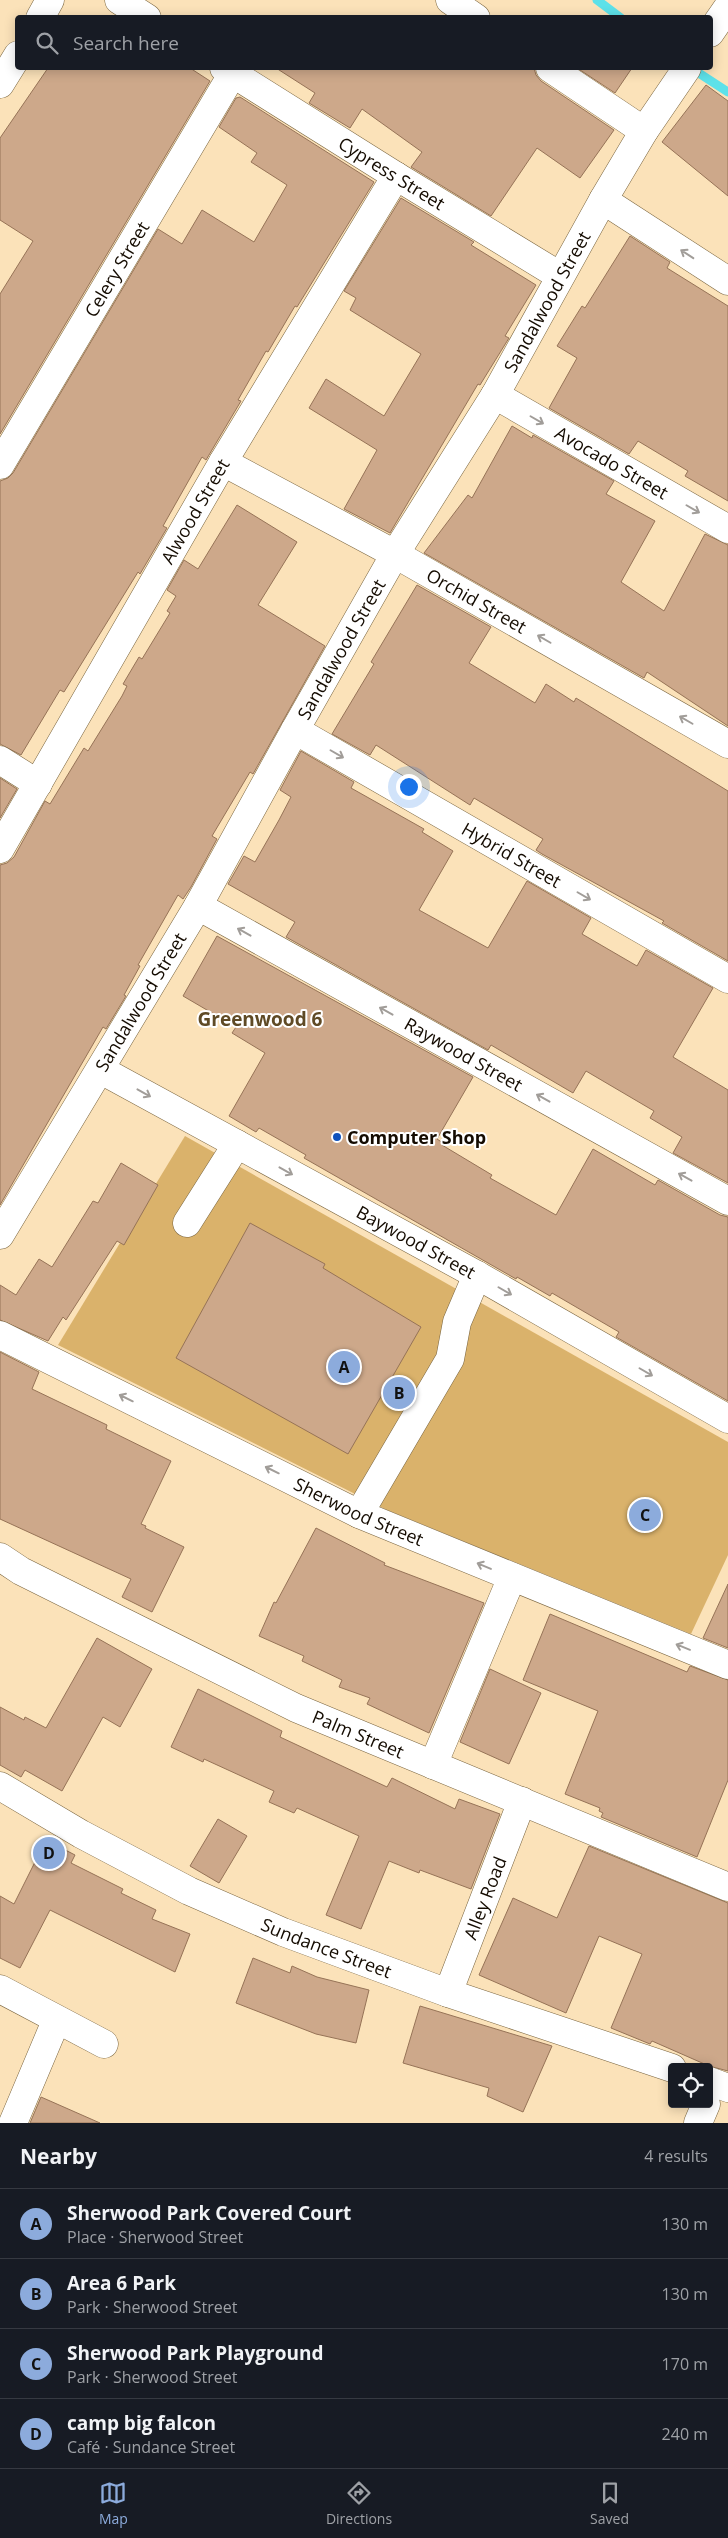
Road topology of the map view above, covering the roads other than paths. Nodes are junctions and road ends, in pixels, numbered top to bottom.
1 (50, 0) edge
2 (119, 0) edge
3 (450, 0) edge
4 (728, 7) edge
5 (42, 15) edge
6 (142, 15) edge
7 (472, 15) edge
8 (713, 29) edge
9 (15, 60) edge
10 (229, 70) edge
11 (553, 70) edge
12 (683, 73) edge
13 (0, 84) edge
14 (644, 131) junction
15 (396, 176) junction
16 (603, 200) junction
17 (560, 276) junction
18 (728, 281) edge
19 (495, 395) junction
20 (222, 462) junction
21 (0, 465) edge
22 (728, 529) edge
23 (395, 554) junction
24 (295, 730) junction
25 (728, 744) edge
26 (0, 760) edge
27 (38, 784) junction
28 (0, 849) edge
29 (198, 906) junction
30 (728, 979) edge
31 (101, 1070) junction
32 (238, 1144) junction
33 (728, 1201) edge
34 (187, 1223) dead end
35 (0, 1235) edge
36 (477, 1275) junction
37 (0, 1335) edge
38 (728, 1419) edge
39 (359, 1514) junction
40 (0, 1557) edge
41 (512, 1578) junction
42 (728, 1666) edge
43 (433, 1765) junction
44 (0, 1786) edge
45 (522, 1801) junction
46 (728, 1887) edge
47 (0, 1989) edge
48 (448, 1993) junction
49 (56, 2021) junction
50 (104, 2044) dead end
51 (668, 2067) edge
52 (714, 2091) edge
53 (14, 2123) edge
54 (698, 2123) edge

1 - 5 street
2 - 6 street
3 - 7 street
4 - 8 street
9 - 13 street
10 - 15 street, Cypress Street
10 - 21 street, Celery Street
11 - 14 street
12 - 14 street, Sandalwood Street
14 - 16 street, Sandalwood Street
15 - 17 street, Cypress Street
15 - 20 street, Alwood Street
16 - 17 street, Sandalwood Street
18 -> 16 street
17 - 19 street, Sandalwood Street
19 -> 22 street, Avocado Street
19 - 23 street, Sandalwood Street
20 - 23 street, Orchid Street
20 - 27 street, Alwood Street
23 - 24 street, Sandalwood Street
25 -> 23 street, Orchid Street
24 - 29 street, Sandalwood Street
24 -> 30 street, Hybrid Street
26 - 27 street
27 - 28 street, Alwood Street
29 - 31 street, Sandalwood Street
33 -> 29 street, Raywood Street
31 -> 32 street, Baywood Street
31 - 35 street, Sandalwood Street
32 - 34 street
32 -> 36 street, Baywood Street
36 -> 38 street, Baywood Street
36 - 39 street
39 -> 37 street, Sherwood Street
41 -> 39 street, Sherwood Street
40 - 43 street, Palm Street
42 -> 41 street, Sherwood Street
41 - 43 street
43 - 45 street, Palm Street
44 - 48 street, Sundance Street
45 - 46 street, Palm Street
45 - 48 street, Alley Road
47 - 49 street
48 - 51 street, Sundance Street
49 - 50 street
49 - 53 street
52 - 54 street

